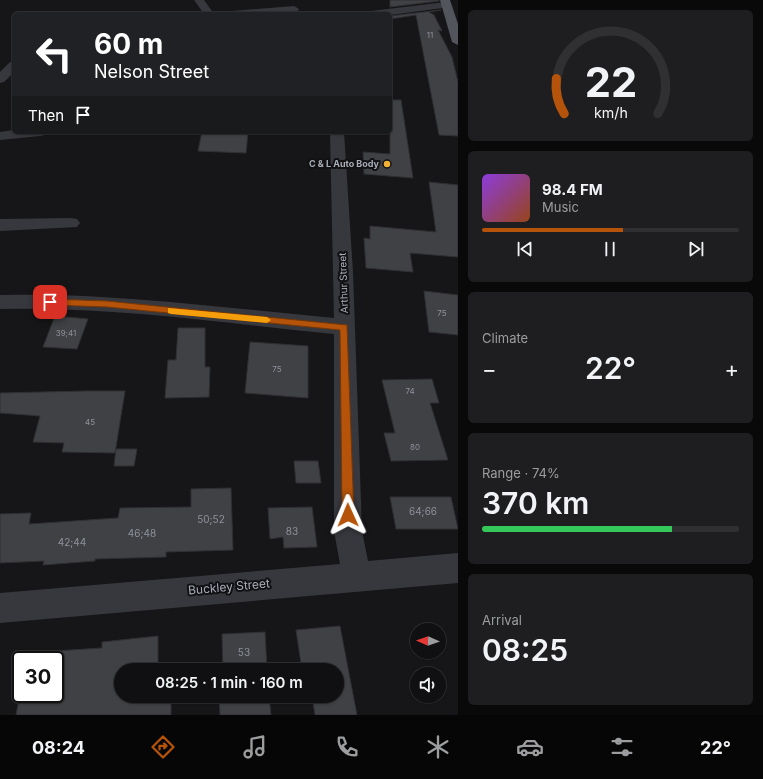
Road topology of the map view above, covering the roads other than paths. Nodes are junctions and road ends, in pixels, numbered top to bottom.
1 (199, 0) edge
2 (285, 0) edge
3 (432, 0) edge
4 (446, 2) edge
5 (458, 7) edge
6 (294, 8) junction
7 (208, 12) edge
8 (253, 12) edge
9 (301, 12) edge
10 (384, 12) edge
11 (458, 42) edge
12 (0, 61) edge
13 (12, 61) edge
14 (12, 67) edge
15 (0, 79) edge
16 (20, 134) edge
17 (336, 134) edge
18 (0, 136) edge
19 (71, 223) dead end
20 (0, 225) edge
21 (0, 302) edge
22 (344, 327) junction
23 (458, 568) edge
24 (357, 576) junction
25 (0, 608) edge

1 - 7 street
2 - 6 street
3 - 4 street
4 - 5 street
4 - 10 street
4 - 11 main road
6 - 8 street
6 - 9 street
12 - 13 street
14 - 15 street
16 - 18 street
17 - 22 street, Arthur Street
19 - 20 street
21 - 22 street
22 - 24 street, Arthur Street
23 - 24 street, Buckley Street
24 - 25 street, Buckley Street

